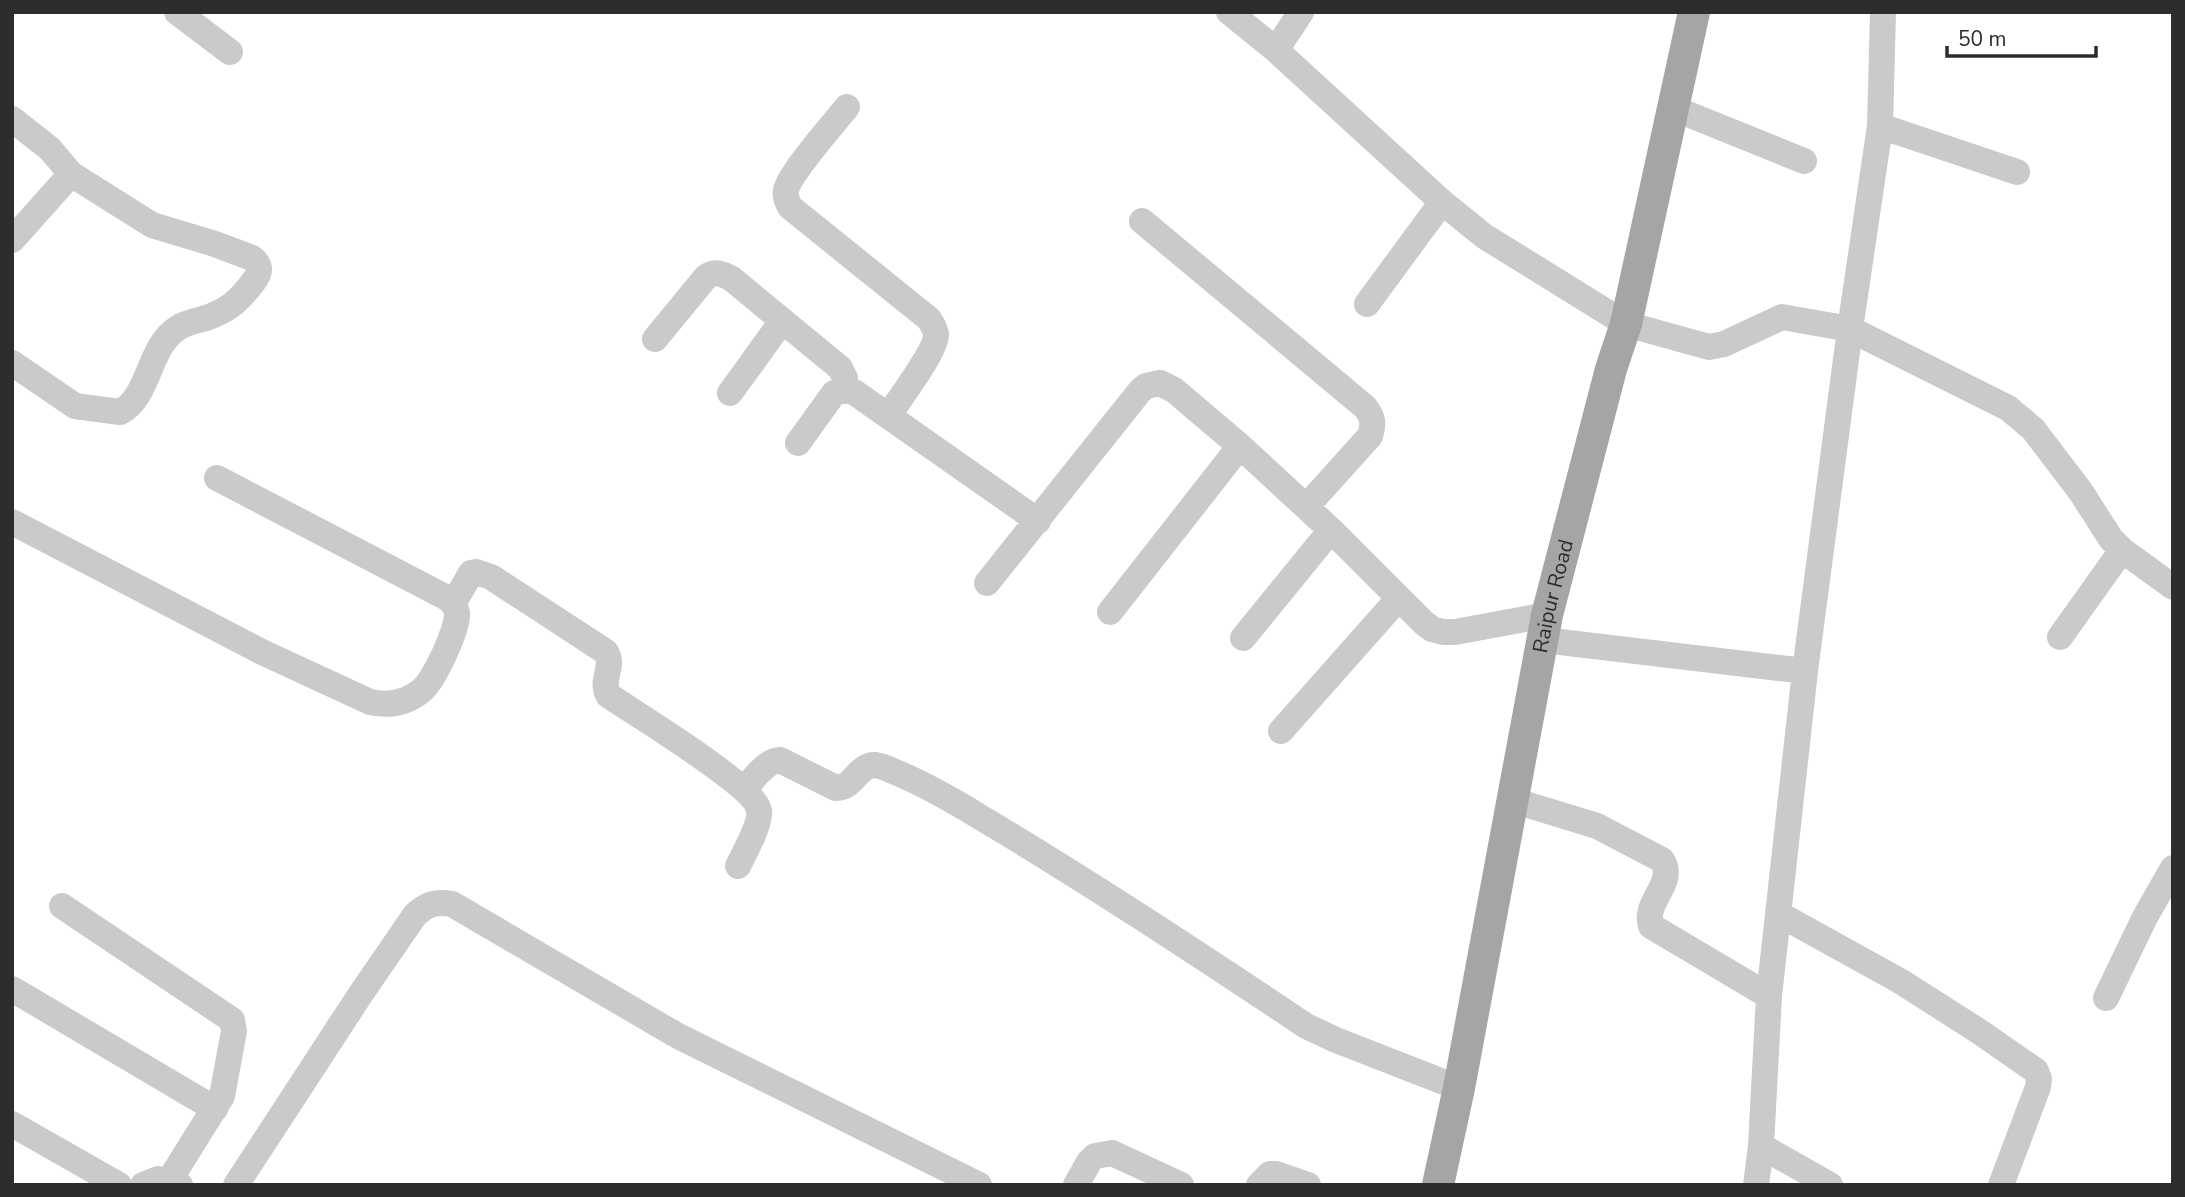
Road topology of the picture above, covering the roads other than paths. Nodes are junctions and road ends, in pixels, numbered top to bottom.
1 (177, 12) edge
2 (1229, 12) edge
3 (1301, 12) edge
4 (1694, 12) edge
5 (1883, 12) edge
6 (1276, 50) junction
7 (230, 52) dead end
8 (846, 107) dead end
9 (1673, 108) junction
10 (12, 119) edge
11 (1881, 126) junction
12 (1804, 161) dead end
13 (2017, 172) dead end
14 (71, 174) junction
15 (1442, 202) junction
16 (1142, 221) dead end
17 (12, 240) edge
18 (1367, 304) dead end
19 (782, 321) junction
20 (1626, 324) junction
21 (1850, 329) junction
22 (655, 339) dead end
23 (12, 363) edge
24 (845, 390) junction
25 (730, 393) dead end
26 (889, 415) junction
27 (798, 443) dead end
28 (1240, 446) junction
29 (217, 478) dead end
30 (1306, 507) junction
31 (1038, 521) junction
32 (12, 522) edge
33 (1331, 530) junction
34 (2122, 550) junction
35 (987, 583) dead end
36 (2173, 587) edge
37 (1398, 599) junction
38 (453, 604) junction
39 (1110, 612) dead end
40 (1545, 628) junction
41 (2060, 637) dead end
42 (1242, 638) dead end
43 (1805, 671) junction
44 (1281, 732) dead end
45 (744, 789) junction
46 (1512, 800) junction
47 (738, 866) dead end
48 (2173, 868) edge
49 (62, 906) dead end
50 (1779, 914) junction
51 (12, 989) edge
52 (1769, 996) junction
53 (2106, 998) dead end
54 (1459, 1088) junction
55 (215, 1109) junction
56 (12, 1124) edge
57 (1761, 1146) junction
58 (175, 1183) edge
59 (119, 1185) edge
60 (143, 1185) edge
61 (236, 1185) edge
62 (979, 1185) edge
63 (1076, 1185) edge
64 (1181, 1185) edge
65 (1259, 1185) edge
66 (1308, 1185) edge
67 (1438, 1185) edge
68 (1756, 1185) edge
69 (1830, 1185) edge
70 (2001, 1185) edge

1 - 7 street
2 - 6 street
3 - 6 street
4 - 9 main road, Raipur Road
5 - 11 street
6 - 15 street
8 - 26 street
9 - 12 street
9 - 20 main road, Raipur Road
10 - 14 street
11 - 13 street
11 - 21 street
14 - 17 street
14 - 23 street
15 - 18 street
15 - 20 street
16 - 30 street
19 - 22 street
19 - 24 street
19 - 25 street
20 - 21 street
20 - 40 main road, Raipur Road
21 - 34 street
21 - 43 street
24 - 26 street
24 - 27 street
26 - 31 street
28 - 30 street
28 - 31 street
28 - 39 street
29 - 38 street
30 - 33 street
31 - 35 street
32 - 38 street
33 - 37 street
33 - 42 street
34 - 36 street
34 - 41 street
37 - 40 street
37 - 44 street
38 - 45 street
40 - 43 street
40 - 46 main road, Raipur Road
43 - 50 street
45 - 47 street
45 - 54 street
46 - 52 street
46 - 54 main road, Raipur Road
48 - 53 street
49 - 55 street
50 - 52 street
50 - 70 street
51 - 55 street
52 - 57 street
54 - 67 main road, Raipur Road
55 - 58 street
56 - 59 street
57 - 68 street
57 - 69 street
58 - 60 street
61 - 62 street
63 - 64 street
65 - 66 street

